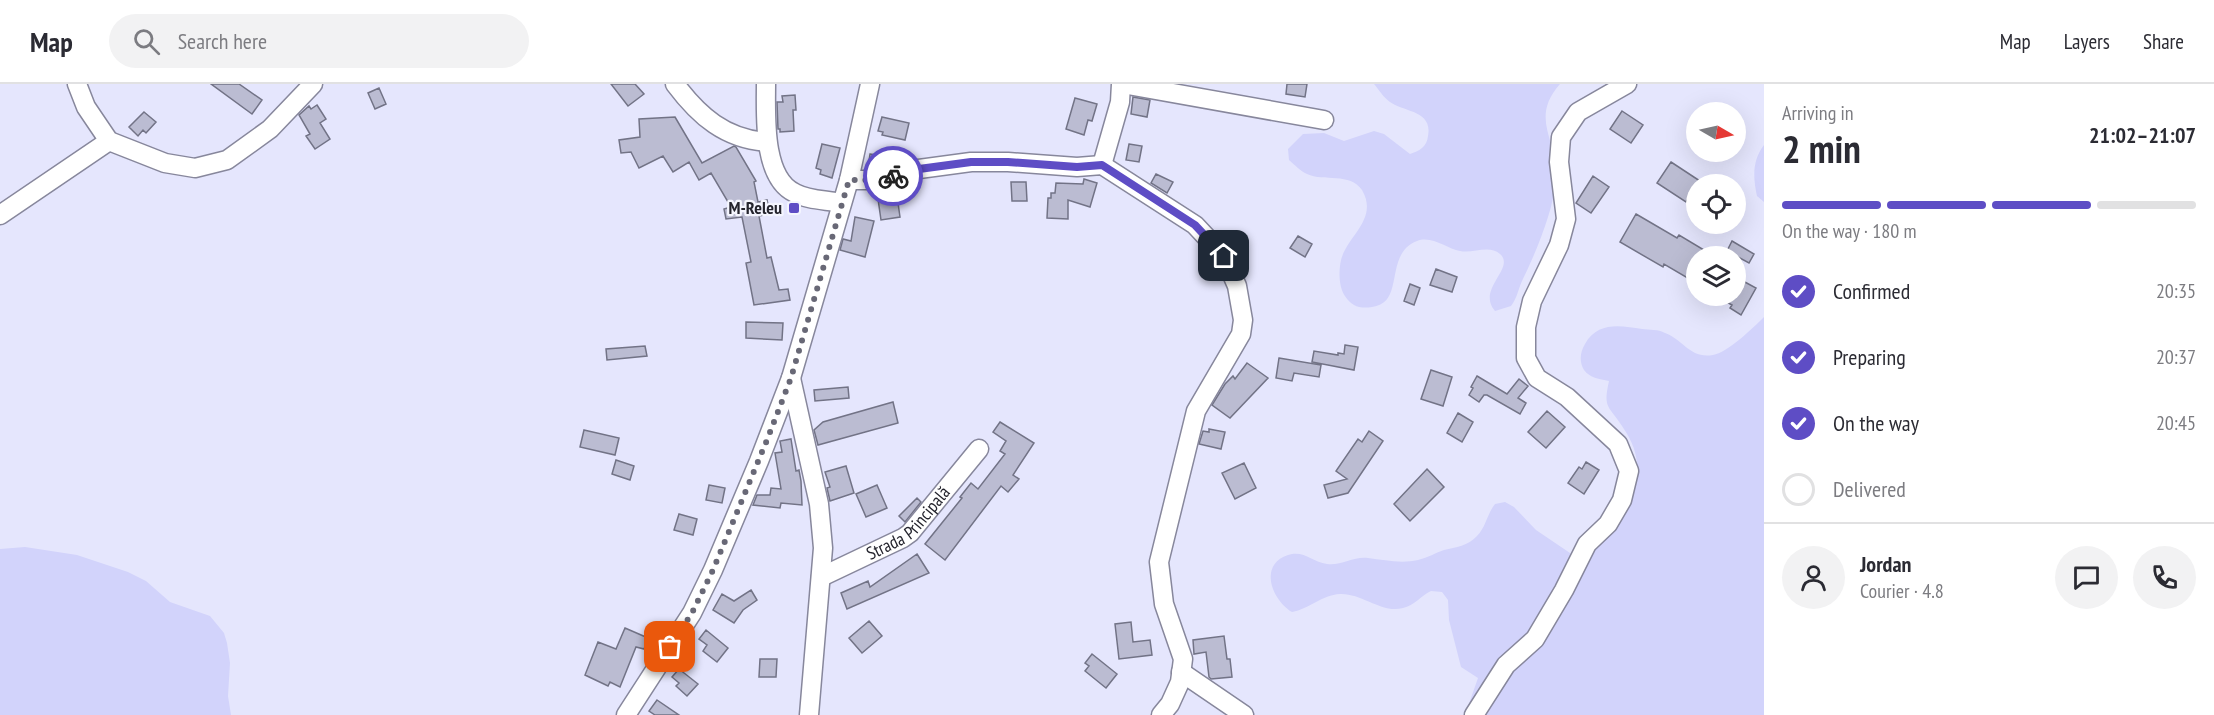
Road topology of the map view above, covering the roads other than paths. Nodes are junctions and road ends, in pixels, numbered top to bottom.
1 (77, 84) edge
2 (313, 84) edge
3 (675, 84) edge
4 (766, 84) edge
5 (870, 84) edge
6 (1122, 84) edge
7 (1628, 84) edge
8 (1324, 120) dead end
9 (109, 141) junction
10 (766, 142) junction
11 (1102, 165) junction
12 (849, 180) junction
13 (841, 203) junction
14 (0, 215) edge
15 (791, 378) junction
16 (979, 449) dead end
17 (821, 577) junction
18 (1181, 672) junction
19 (626, 715) edge
20 (809, 715) edge
21 (1161, 715) edge
22 (1244, 715) edge
23 (1474, 715) edge

1 - 9 street
2 - 9 street
3 - 10 street
4 - 10 street
5 - 12 street
6 - 8 street
6 - 11 street
7 - 23 street
9 - 14 street
10 - 13 street
11 - 12 street
11 - 18 street
12 - 13 street
13 - 15 street
15 - 17 street
15 - 19 street
16 - 17 street, Strada Principală
17 - 20 street
18 - 21 street
18 - 22 street

